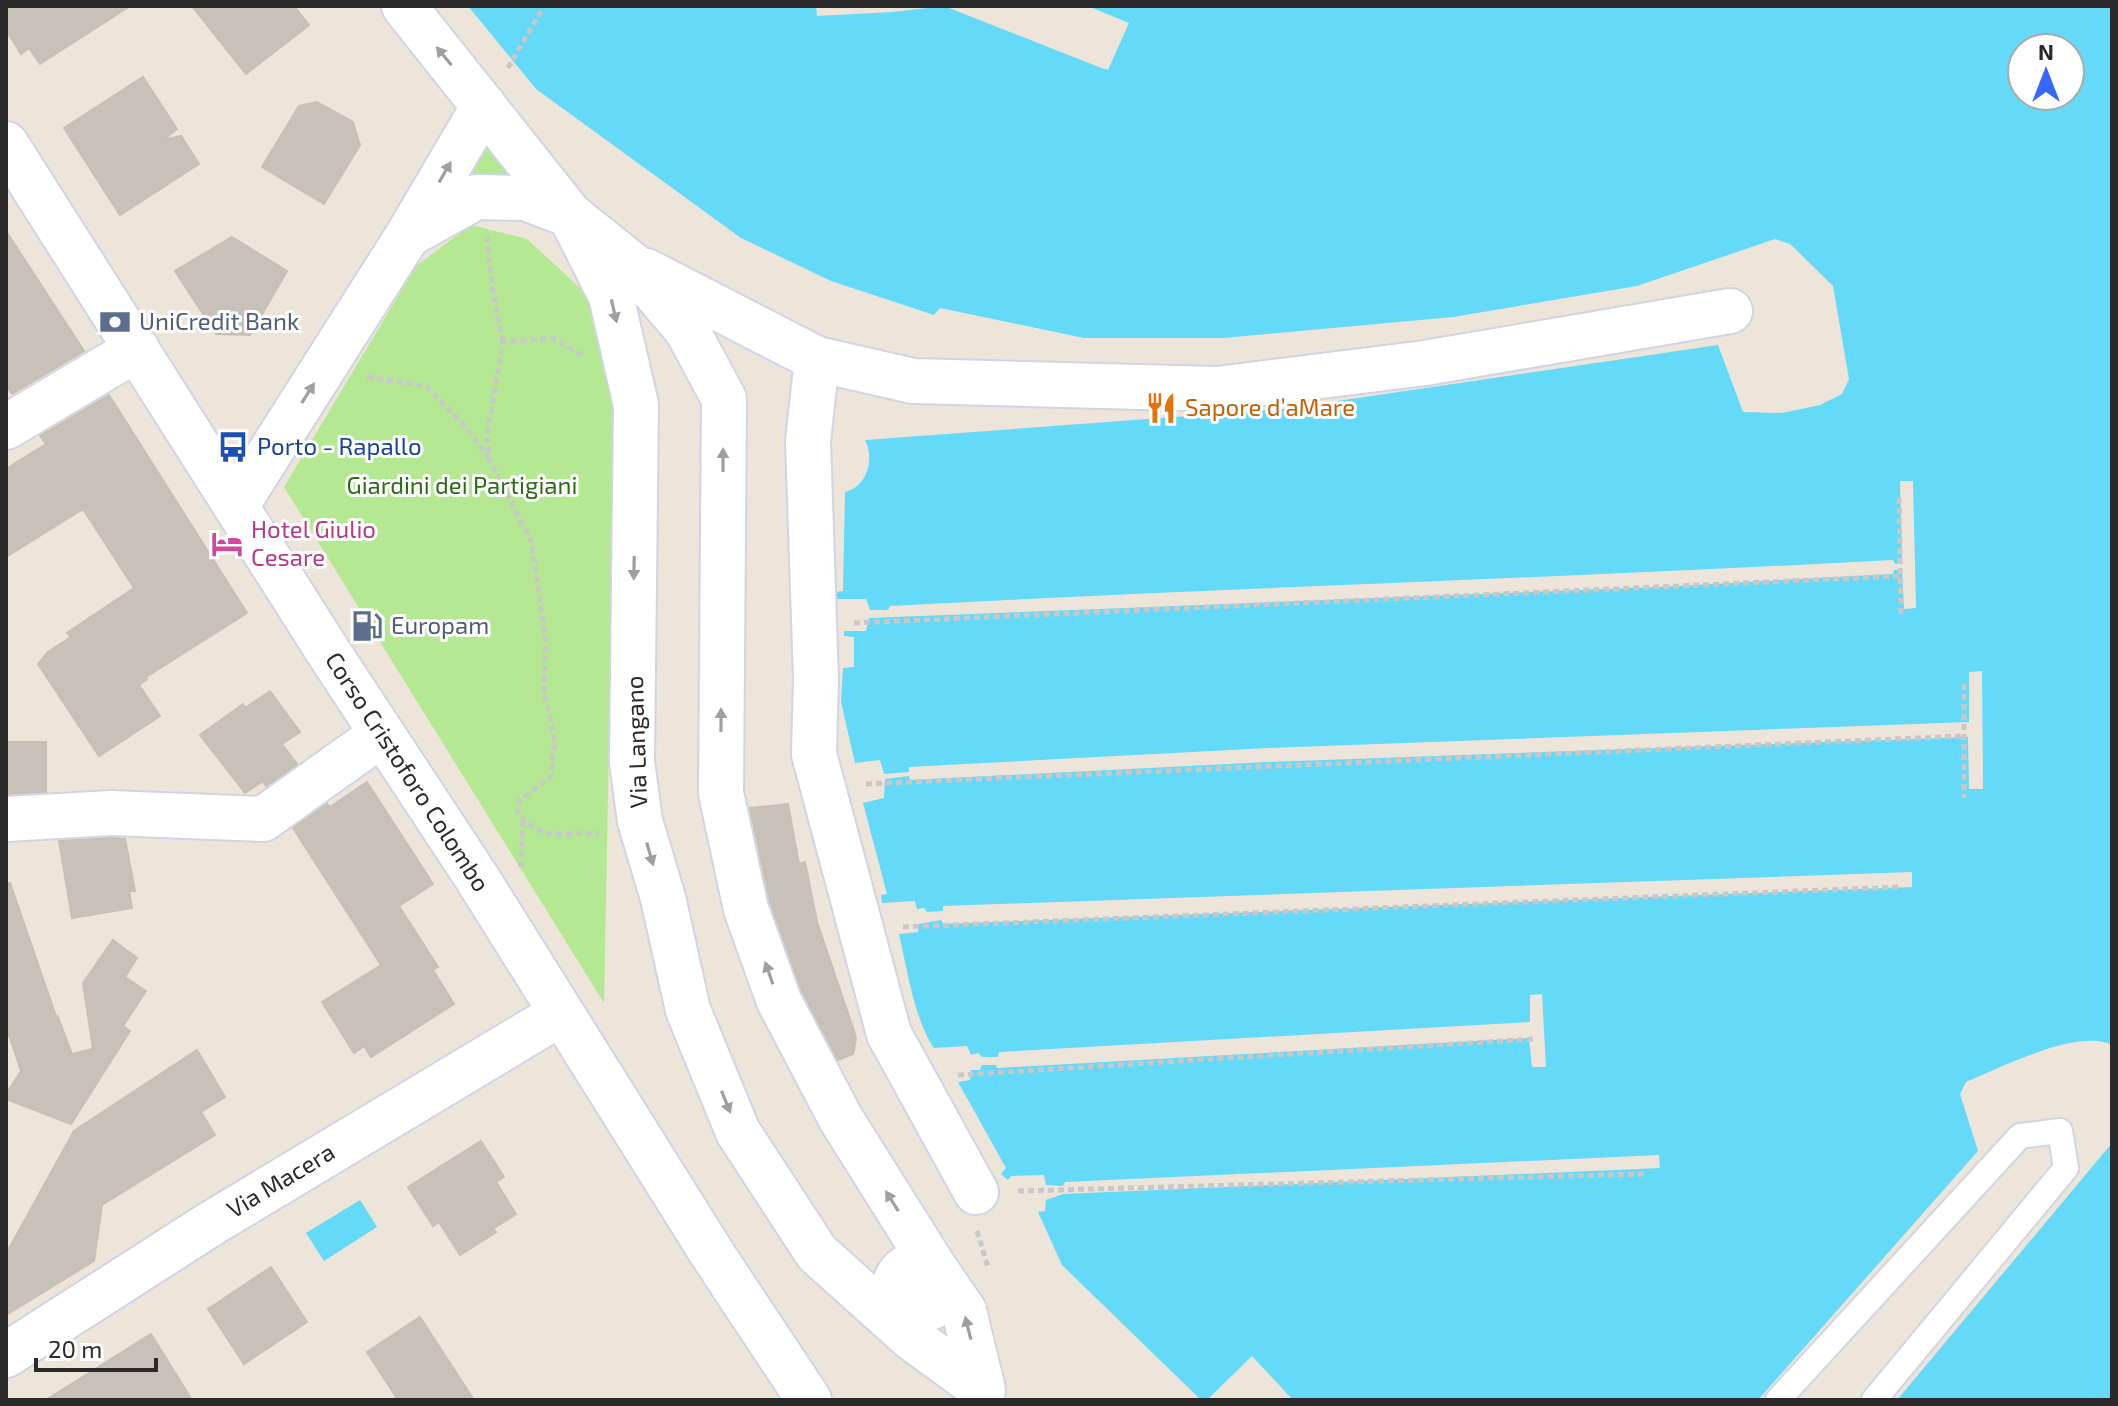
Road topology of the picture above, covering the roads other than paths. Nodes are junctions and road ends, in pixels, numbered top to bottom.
1 (404, 6) edge
2 (484, 106) junction
3 (6, 144) edge
4 (570, 215) junction
5 (408, 235) junction
6 (626, 260) junction
7 (1730, 311) dead end
8 (137, 349) junction
9 (817, 359) junction
10 (6, 427) edge
11 (236, 506) junction
12 (382, 734) junction
13 (7, 819) edge
14 (560, 1014) junction
15 (976, 1192) road end
16 (908, 1294) junction
17 (6, 1355) edge
18 (985, 1395) edge
19 (809, 1400) edge
20 (1778, 1400) edge
21 (1874, 1400) edge

2 -> 1 street, Via Langano
2 - 4 street, Via Langano
5 -> 2 street
3 - 8 street, Corso Cristoforo Colombo
4 - 5 street
4 - 6 street, Via Langano
4 -> 16 street, Via Langano
11 -> 5 street
6 - 9 street
16 -> 6 street, Via Langano
7 - 9 street
8 - 10 street
8 - 11 street, Corso Cristoforo Colombo
9 - 15 street
11 - 12 street, Corso Cristoforo Colombo
12 - 13 street
12 - 14 street, Corso Cristoforo Colombo
14 - 17 street, Via Macera
14 - 19 street, Corso Cristoforo Colombo
16 - 18 street
18 -> 16 street
20 - 21 lane

